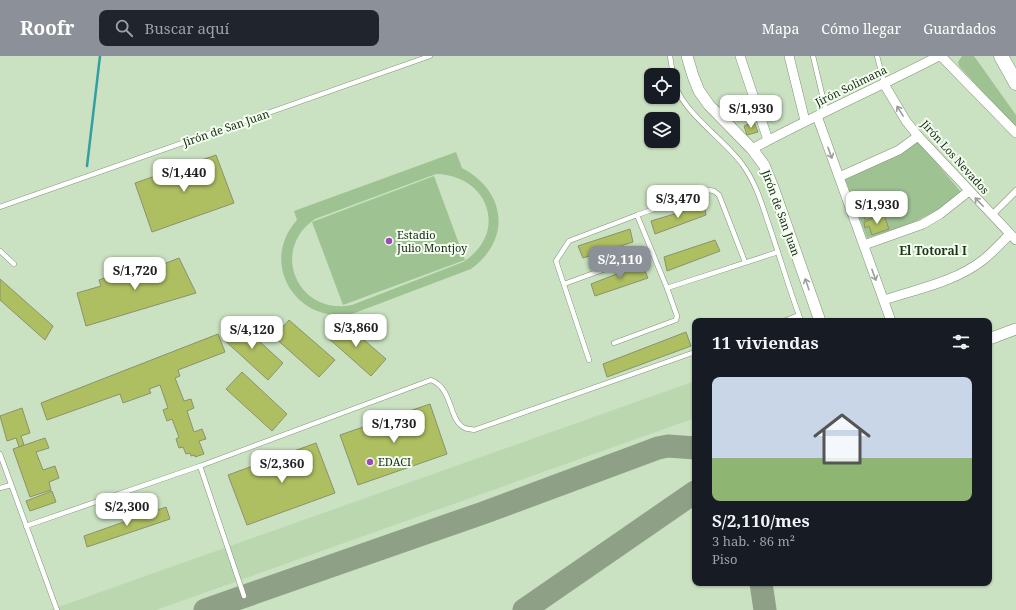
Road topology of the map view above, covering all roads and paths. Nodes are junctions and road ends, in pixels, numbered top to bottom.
1 (430, 56) edge
2 (670, 56) edge
3 (687, 56) edge
4 (740, 56) edge
5 (789, 56) edge
6 (813, 56) edge
7 (878, 56) edge
8 (940, 56) edge
9 (1001, 56) edge
10 (672, 68) edge
11 (1016, 83) edge
12 (884, 84) junction
13 (680, 96) edge
14 (826, 111) junction
15 (817, 116) junction
16 (805, 121) junction
17 (1016, 134) edge
18 (918, 136) junction
19 (768, 140) junction
20 (752, 149) junction
21 (839, 178) junction
22 (1016, 191) edge
23 (969, 192) junction
24 (0, 207) edge
25 (637, 215) junction
26 (992, 215) junction
27 (1013, 237) edge
28 (864, 245) junction
29 (0, 251) edge
30 (652, 252) junction
31 (778, 252) junction
32 (745, 262) junction
33 (14, 264) dead end
34 (564, 284) junction
35 (667, 288) junction
36 (884, 300) junction
37 (799, 315) junction
38 (792, 318) edge
39 (800, 318) edge
40 (819, 318) edge
41 (890, 318) edge
42 (1016, 329) edge
43 (992, 338) edge
44 (614, 344) dead end
45 (692, 353) edge
46 (589, 360) dead end
47 (0, 454) edge
48 (200, 466) junction
49 (11, 485) junction
50 (0, 488) edge
51 (26, 526) junction
52 (244, 596) dead end
53 (57, 610) edge

1 - 24 lane, Jirón de San Juan
2 - 10 lane
3 - 20 street, Jirón de San Juan
4 - 19 street
5 - 16 street
6 - 14 lane
7 - 12 lane
8 - 12 street, Jirón Solimana
8 - 17 street
9 - 11 main road
12 - 14 street, Jirón Solimana
18 -> 12 street, Jirón Los Nevados
13 - 31 lane
14 - 15 street, Jirón Solimana
15 - 16 street, Jirón Solimana
15 -> 21 street
16 - 19 street, Jirón Solimana
18 - 21 street
18 - 23 street, Jirón Los Nevados
19 - 20 street, Jirón Solimana
40 -> 20 street, Jirón de San Juan
21 - 28 street
22 - 26 street
26 -> 23 street, Jirón Los Nevados
23 - 28 street
25 - 30 lane
25 - 32 lane
25 - 34 lane
26 - 27 street, Jirón Los Nevados
27 - 36 street
28 -> 36 street
29 - 33 lane
30 - 34 lane
30 - 35 lane
31 - 32 lane
31 - 37 lane
32 - 35 lane
34 - 46 lane
35 - 44 lane
36 - 41 street
37 - 38 lane
37 - 39 lane
42 - 43 street
45 - 48 lane
47 - 49 lane
48 - 51 lane
48 - 52 lane
49 - 50 lane
49 - 51 lane
51 - 53 lane

